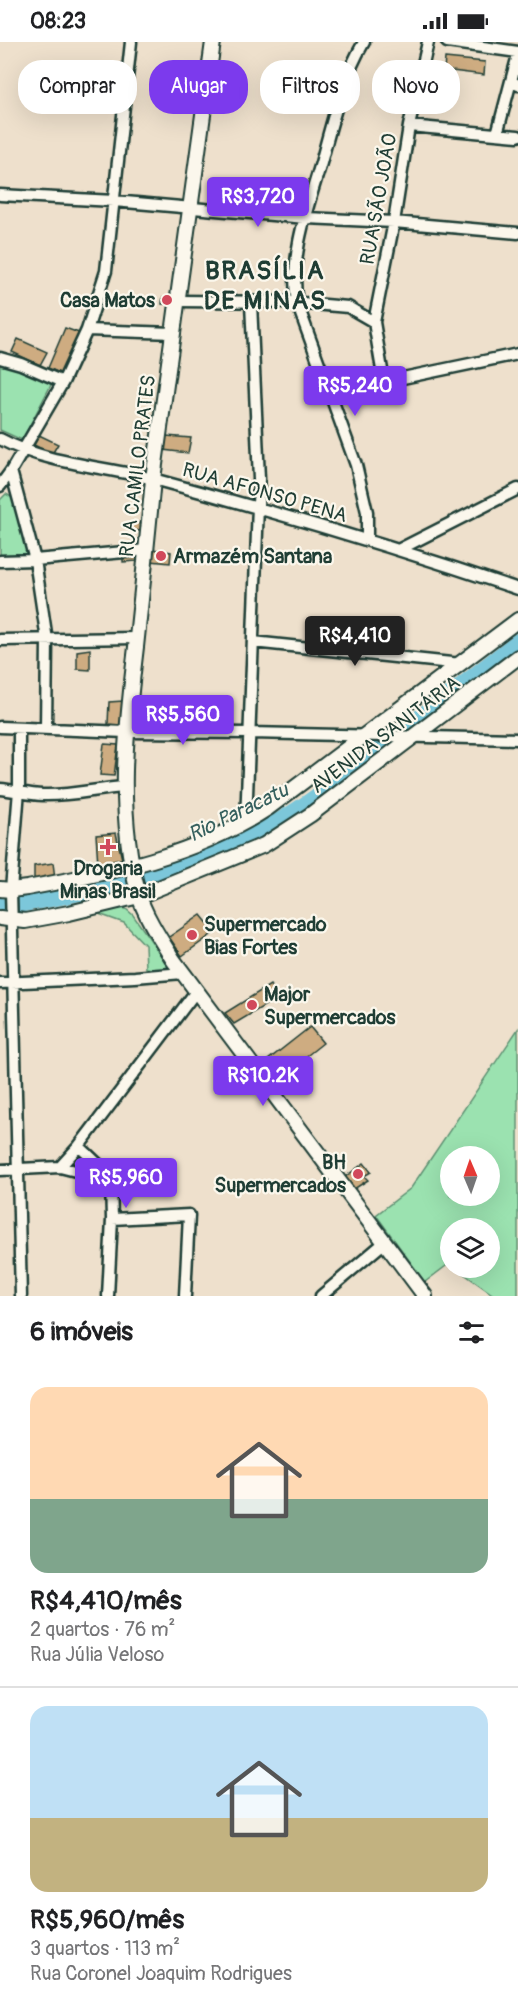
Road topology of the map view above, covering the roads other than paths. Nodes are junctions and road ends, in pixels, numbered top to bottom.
1 (131, 42) edge
2 (213, 42) edge
3 (364, 42) edge
4 (428, 42) edge
5 (447, 42) edge
6 (518, 54) edge
7 (514, 83) edge
8 (409, 126) junction
9 (497, 134) junction
10 (518, 136) edge
11 (0, 195) edge
12 (114, 201) junction
13 (190, 207) junction
14 (306, 218) junction
15 (394, 222) junction
16 (518, 233) edge
17 (178, 301) junction
18 (251, 303) junction
19 (297, 303) junction
20 (374, 322) junction
21 (87, 330) junction
22 (173, 333) junction
23 (518, 354) edge
24 (0, 358) edge
25 (63, 382) junction
26 (384, 382) junction
27 (331, 393) junction
28 (0, 439) edge
29 (22, 451) junction
30 (11, 471) junction
31 (153, 479) junction
32 (0, 486) edge
33 (518, 489) edge
34 (258, 508) junction
35 (367, 539) junction
36 (400, 549) junction
37 (147, 550) junction
38 (34, 560) junction
39 (0, 561) edge
40 (518, 589) edge
41 (518, 620) edge
42 (137, 638) junction
43 (0, 640) edge
44 (47, 640) junction
45 (253, 642) junction
46 (518, 657) edge
47 (461, 664) junction
48 (0, 727) edge
49 (20, 728) junction
50 (46, 729) junction
51 (126, 732) junction
52 (250, 733) junction
53 (366, 735) junction
54 (413, 737) junction
55 (518, 739) edge
56 (124, 787) junction
57 (0, 789) edge
58 (19, 790) junction
59 (246, 822) junction
60 (133, 868) junction
61 (8, 892) edge
62 (139, 894) junction
63 (8, 918) edge
64 (183, 973) junction
65 (0, 983) edge
66 (14, 983) junction
67 (197, 990) junction
68 (79, 1146) junction
69 (60, 1167) junction
70 (0, 1170) edge
71 (18, 1170) junction
72 (111, 1180) junction
73 (111, 1220) junction
74 (385, 1242) junction
75 (21, 1296) edge
76 (108, 1296) edge
77 (185, 1296) edge
78 (321, 1296) edge
79 (425, 1296) edge

1 - 12 street
2 - 13 street, RUA CAMILO PRATES
3 - 14 street
4 - 8 street, RUA SÃO JOÃO
5 - 6 street
6 - 7 street
7 - 9 street
8 - 9 street
8 - 15 street, RUA SÃO JOÃO
9 - 10 street
11 - 12 street
12 - 13 street
12 - 21 street
13 - 14 street
13 - 17 street, RUA CAMILO PRATES
14 - 15 street
14 - 19 street
15 - 16 street
15 - 20 street, RUA SÃO JOÃO
17 - 18 street
17 - 22 street, RUA CAMILO PRATES
18 - 19 street
18 - 34 street
19 - 20 street
19 - 27 street
20 - 26 street, RUA SÃO JOÃO
21 - 22 street
21 - 25 street
22 - 31 street, RUA CAMILO PRATES
23 - 26 street
24 - 25 street
25 - 29 street
26 - 27 street
27 - 35 street
28 - 29 street, RUA AFONSO PENA
29 - 30 street
29 - 31 street, RUA AFONSO PENA
30 - 32 street
30 - 38 street
31 - 34 street, RUA AFONSO PENA
31 - 37 street, RUA CAMILO PRATES
33 - 36 street
34 - 35 street, RUA AFONSO PENA
34 - 45 street
35 - 36 street, RUA AFONSO PENA
36 - 40 street, RUA AFONSO PENA
37 - 38 street
37 - 42 street, RUA CAMILO PRATES
38 - 39 street
38 - 44 street
41 - 47 street, AVENIDA SANITÁRIA
42 - 44 street
42 - 51 street, RUA CAMILO PRATES
43 - 44 street
44 - 50 street
45 - 47 street
45 - 52 street
46 - 54 street, AVENIDA SANITÁRIA
47 - 53 street, AVENIDA SANITÁRIA
48 - 49 street
49 - 50 street
49 - 58 street
50 - 51 street
51 - 52 street
51 - 56 street, RUA CAMILO PRATES
52 - 53 street
52 - 59 street
53 - 54 street
53 - 59 street, AVENIDA SANITÁRIA
54 - 55 street
54 - 62 street, AVENIDA SANITÁRIA
56 - 58 street
56 - 60 street, RUA CAMILO PRATES
57 - 58 street
58 - 61 street
59 - 60 street, AVENIDA SANITÁRIA
60 - 61 street, AVENIDA SANITÁRIA
60 - 62 street, RUA CAMILO PRATES
61 - 63 street
62 - 63 street, AVENIDA SANITÁRIA
62 - 64 street, RUA CAMILO PRATES
63 - 66 street
64 - 66 street
64 - 67 street, RUA CAMILO PRATES
65 - 66 street
66 - 71 street
67 - 68 street
67 - 74 street, RUA CAMILO PRATES
68 - 69 street
68 - 72 street
69 - 71 street
69 - 72 street
70 - 71 street
71 - 75 street
72 - 73 street
73 - 76 street
73 - 77 street
74 - 78 street
74 - 79 street, RUA CAMILO PRATES

